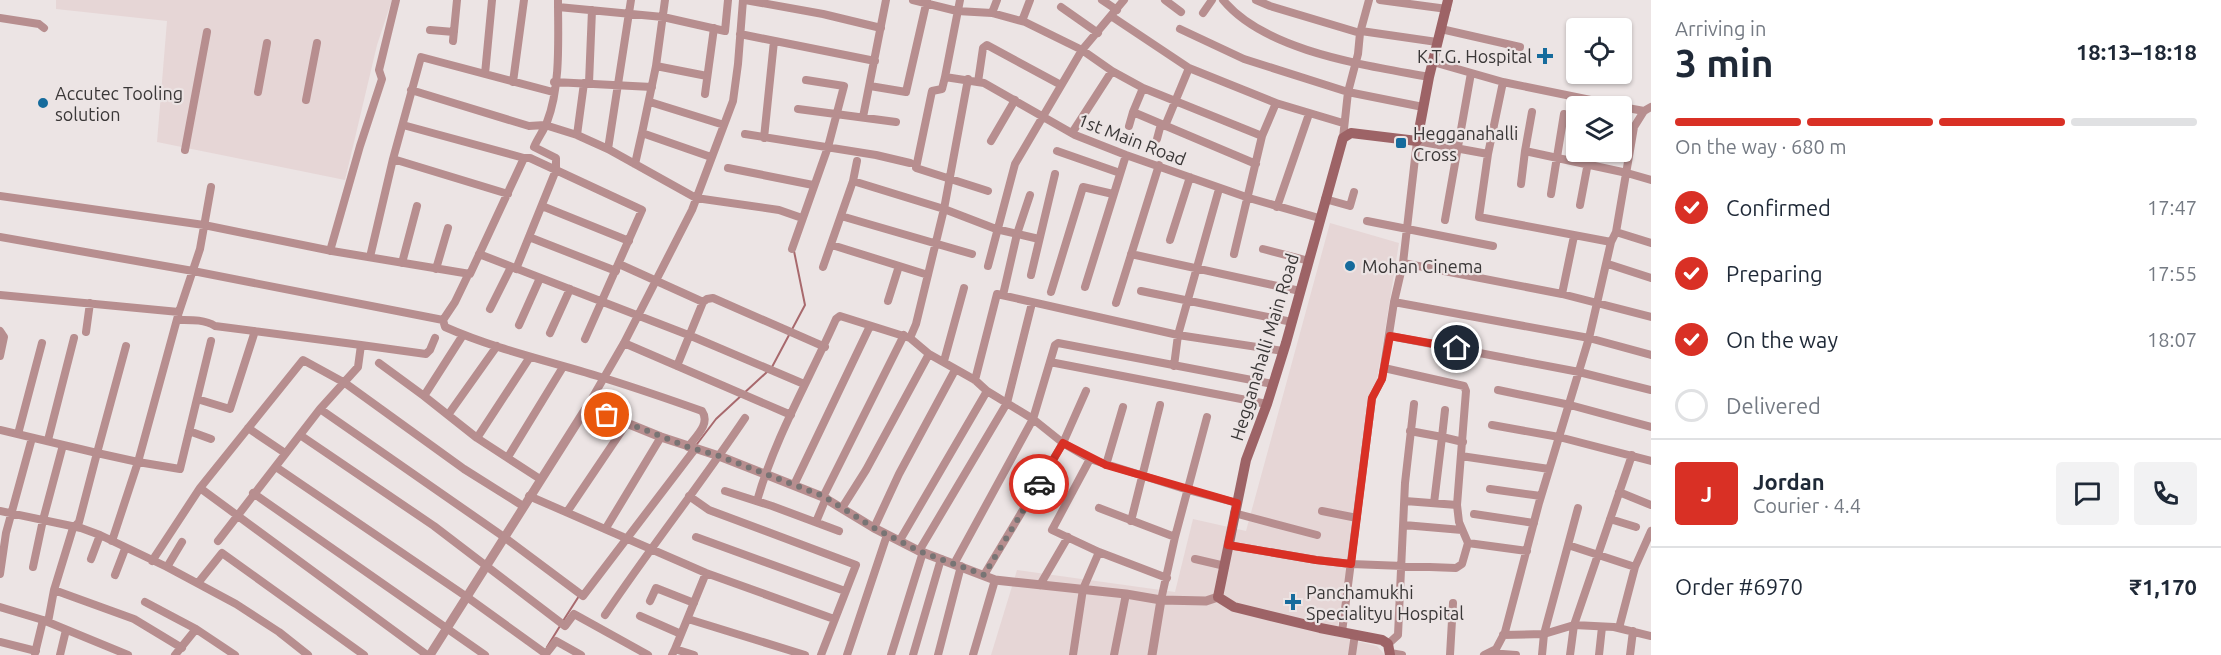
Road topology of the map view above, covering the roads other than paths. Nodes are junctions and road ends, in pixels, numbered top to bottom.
1 (396, 0) edge
2 (457, 0) edge
3 (492, 0) edge
4 (524, 0) edge
5 (631, 0) edge
6 (665, 0) edge
7 (728, 0) edge
8 (744, 0) edge
9 (886, 0) edge
10 (913, 0) edge
11 (960, 0) edge
12 (997, 0) edge
13 (1030, 0) edge
14 (1102, 0) edge
15 (1124, 0) edge
16 (1165, 0) edge
17 (1212, 0) edge
18 (1223, 0) edge
19 (1256, 0) edge
20 (1369, 0) edge
21 (1380, 0) edge
22 (926, 2) edge
23 (558, 4) edge
24 (1448, 5) edge
25 (1061, 7) dead end
26 (592, 10) junction
27 (957, 11) junction
28 (1181, 12) dead end
29 (1114, 13) junction
30 (1203, 13) dead end
31 (993, 14) junction
32 (629, 15) junction
33 (663, 17) junction
34 (0, 18) edge
35 (1022, 21) junction
36 (44, 28) dead end
37 (714, 28) junction
38 (881, 28) junction
39 (1441, 28) junction
40 (1180, 29) dead end
41 (430, 30) dead end
42 (207, 32) dead end
43 (454, 32) junction
44 (1360, 32) junction
45 (1098, 33) junction
46 (740, 34) junction
47 (453, 41) dead end
48 (774, 41) junction
49 (1437, 42) junction
50 (267, 43) dead end
51 (317, 43) dead end
52 (1520, 47) dead end
53 (1082, 50) junction
54 (875, 61) junction
55 (1433, 62) junction
56 (1356, 64) junction
57 (657, 66) junction
58 (1189, 68) junction
59 (1112, 71) junction
60 (1471, 73) junction
61 (485, 74) junction
62 (707, 76) junction
63 (945, 77) junction
64 (1429, 77) junction
65 (968, 79) junction
66 (806, 80) dead end
67 (513, 82) junction
68 (555, 82) junction
69 (978, 82) junction
70 (1503, 82) junction
71 (587, 83) junction
72 (619, 85) junction
73 (1061, 85) junction
74 (870, 86) junction
75 (652, 87) junction
76 (1143, 88) junction
77 (411, 90) junction
78 (1348, 92) junction
79 (258, 93) dead end
80 (553, 93) junction
81 (705, 94) dead end
82 (1569, 96) edge
83 (306, 100) dead end
84 (1015, 100) junction
85 (650, 102) junction
86 (1176, 103) junction
87 (1276, 103) junction
88 (1423, 107) junction
89 (1632, 108) edge
90 (798, 109) dead end
91 (1648, 109) edge
92 (1133, 112) junction
93 (1532, 112) dead end
94 (836, 114) junction
95 (1309, 114) junction
96 (1564, 114) dead end
97 (1043, 115) junction
98 (862, 117) junction
99 (896, 122) dead end
100 (1343, 123) junction
101 (403, 125) junction
102 (545, 125) junction
103 (724, 125) junction
104 (1163, 125) junction
105 (1129, 126) dead end
106 (642, 133) junction
107 (1072, 133) junction
108 (745, 134) dead end
109 (577, 135) junction
110 (1262, 136) junction
111 (764, 138) junction
112 (1343, 138) junction
113 (1157, 139) dead end
114 (991, 141) dead end
115 (1417, 141) junction
116 (828, 147) junction
117 (1456, 147) junction
118 (608, 149) junction
119 (185, 150) dead end
120 (1057, 151) dead end
121 (1524, 151) junction
122 (1488, 154) junction
123 (1126, 155) junction
124 (711, 157) junction
125 (524, 158) junction
126 (1556, 158) junction
127 (393, 159) junction
128 (857, 161) dead end
129 (1588, 162) edge
130 (910, 163) dead end
131 (635, 164) junction
132 (1256, 164) junction
133 (1159, 165) junction
134 (1588, 165) junction
135 (728, 168) dead end
136 (556, 170) junction
137 (1120, 172) junction
138 (1627, 173) junction
139 (1055, 174) dead end
140 (1190, 177) junction
141 (950, 179) junction
142 (1651, 180) edge
143 (853, 181) junction
144 (1521, 184) dead end
145 (813, 185) junction
146 (211, 187) dead end
147 (1220, 189) junction
148 (988, 191) dead end
149 (1354, 192) dead end
150 (508, 194) junction
151 (1113, 194) junction
152 (1551, 194) dead end
153 (1030, 195) dead end
154 (0, 196) edge
155 (696, 198) junction
156 (1249, 198) junction
157 (1325, 199) junction
158 (417, 206) dead end
159 (542, 206) junction
160 (1580, 206) dead end
161 (1278, 207) junction
162 (944, 209) junction
163 (841, 216) junction
164 (802, 218) junction
165 (1320, 218) junction
166 (1445, 220) dead end
167 (1366, 221) dead end
168 (204, 225) junction
169 (448, 228) dead end
170 (996, 229) junction
171 (1406, 229) junction
172 (1616, 232) junction
173 (1017, 234) junction
174 (1574, 236) junction
175 (0, 237) edge
176 (529, 237) junction
177 (1039, 239) junction
178 (1170, 240) dead end
179 (629, 241) junction
180 (1611, 242) junction
181 (936, 243) junction
182 (1651, 243) edge
183 (832, 245) junction
184 (1493, 246) dead end
185 (792, 249) dead end
186 (1263, 249) dead end
187 (330, 251) junction
188 (972, 254) dead end
189 (1131, 254) junction
190 (1234, 254) dead end
191 (479, 255) junction
192 (370, 258) junction
193 (1309, 261) junction
194 (402, 263) junction
195 (1403, 263) junction
196 (1608, 264) junction
197 (899, 266) junction
198 (988, 266) dead end
199 (618, 267) junction
200 (823, 267) dead end
201 (513, 268) junction
202 (1196, 268) junction
203 (436, 269) junction
204 (193, 271) junction
205 (468, 275) junction
206 (928, 275) junction
207 (1031, 275) dead end
208 (540, 278) junction
209 (1651, 278) edge
210 (656, 280) junction
211 (1086, 287) dead end
212 (964, 288) dead end
213 (570, 289) junction
214 (1141, 291) dead end
215 (1300, 291) junction
216 (1051, 292) dead end
217 (1562, 294) junction
218 (0, 295) edge
219 (1003, 296) junction
220 (1188, 300) junction
221 (888, 301) dead end
222 (602, 302) junction
223 (1394, 302) junction
224 (1598, 302) junction
225 (90, 303) junction
226 (703, 303) junction
227 (1032, 303) junction
228 (1116, 303) dead end
229 (490, 309) dead end
230 (638, 315) junction
231 (178, 316) junction
232 (1651, 317) edge
233 (443, 320) junction
234 (1292, 322) junction
235 (519, 325) dead end
236 (870, 326) junction
237 (0, 331) edge
238 (86, 332) dead end
239 (255, 332) junction
240 (550, 333) dead end
241 (463, 335) junction
242 (1178, 335) junction
243 (690, 336) junction
244 (1390, 336) junction
245 (907, 337) junction
246 (74, 338) dead end
247 (435, 338) dead end
248 (1589, 338) junction
249 (585, 339) dead end
250 (211, 341) dead end
251 (42, 343) dead end
252 (624, 343) junction
253 (361, 345) junction
254 (126, 346) dead end
255 (497, 346) junction
256 (825, 347) junction
257 (1283, 351) junction
258 (929, 354) junction
259 (1651, 355) edge
260 (0, 356) edge
261 (530, 357) junction
262 (944, 361) junction
263 (1050, 362) junction
264 (379, 363) dead end
265 (677, 366) junction
266 (1174, 366) junction
267 (563, 367) junction
268 (1384, 368) junction
269 (955, 370) junction
270 (1579, 372) junction
271 (605, 378) junction
272 (975, 380) junction
273 (345, 383) junction
274 (804, 384) junction
275 (1273, 384) junction
276 (1498, 390) dead end
277 (1651, 390) edge
278 (987, 391) junction
279 (1086, 392) dead end
280 (424, 396) junction
281 (197, 399) junction
282 (1007, 403) junction
283 (1267, 404) junction
284 (1414, 404) dead end
285 (1161, 405) dead end
286 (1570, 405) junction
287 (1123, 406) dead end
288 (587, 407) junction
289 (320, 409) junction
290 (1446, 410) dead end
291 (447, 415) junction
292 (791, 415) junction
293 (1207, 417) dead end
294 (745, 418) dead end
295 (1033, 419) junction
296 (627, 423) junction
297 (1492, 425) dead end
298 (1651, 427) edge
299 (248, 428) junction
300 (0, 430) edge
301 (189, 431) junction
302 (1410, 431) junction
303 (18, 434) junction
304 (300, 435) junction
305 (661, 437) junction
306 (1442, 437) junction
307 (1559, 437) junction
308 (32, 438) junction
309 (477, 438) junction
310 (211, 439) dead end
311 (48, 440) junction
312 (1463, 442) junction
313 (1063, 443) junction
314 (63, 445) junction
315 (691, 449) junction
316 (97, 453) junction
317 (285, 453) junction
318 (1632, 455) junction
319 (719, 456) junction
320 (1461, 456) junction
321 (508, 457) junction
322 (1090, 459) junction
323 (1651, 461) edge
324 (138, 462) junction
325 (1106, 465) junction
326 (276, 467) junction
327 (1549, 469) junction
328 (765, 473) junction
329 (1143, 476) junction
330 (540, 479) junction
331 (794, 485) junction
332 (200, 488) junction
333 (1490, 489) dead end
334 (1188, 490) junction
335 (725, 491) dead end
336 (1619, 492) junction
337 (253, 494) junction
338 (529, 496) junction
339 (690, 496) junction
340 (1541, 496) junction
341 (824, 497) junction
342 (757, 501) junction
343 (1405, 501) junction
344 (1434, 503) junction
345 (1457, 505) junction
346 (1651, 505) edge
347 (522, 506) junction
348 (842, 508) junction
349 (1099, 508) dead end
350 (1236, 508) junction
351 (1578, 508) dead end
352 (0, 511) edge
353 (1322, 511) dead end
354 (567, 512) junction
355 (11, 513) junction
356 (1474, 514) dead end
357 (237, 515) junction
358 (1356, 518) junction
359 (1610, 519) junction
360 (43, 520) junction
361 (1131, 521) junction
362 (816, 522) junction
363 (1534, 523) junction
364 (1404, 525) junction
365 (1636, 527) dead end
366 (74, 528) junction
367 (606, 528) junction
368 (874, 528) junction
369 (1462, 530) junction
370 (839, 531) dead end
371 (1651, 531) edge
372 (100, 535) junction
373 (887, 535) junction
374 (1317, 535) dead end
375 (504, 537) junction
376 (696, 537) dead end
377 (1068, 537) junction
378 (1175, 537) junction
379 (625, 538) junction
380 (219, 540) dead end
381 (900, 540) junction
382 (112, 542) junction
383 (182, 542) dead end
384 (1468, 543) junction
385 (1228, 545) junction
386 (1568, 545) junction
387 (650, 548) junction
388 (125, 549) junction
389 (1527, 551) junction
390 (921, 552) junction
391 (1099, 552) junction
392 (1598, 555) junction
393 (91, 559) dead end
394 (941, 559) junction
395 (1195, 559) dead end
396 (152, 561) junction
397 (1351, 564) junction
398 (957, 565) junction
399 (486, 566) junction
400 (1225, 566) junction
401 (33, 567) dead end
402 (167, 567) junction
403 (1401, 567) junction
404 (1635, 567) junction
405 (706, 573) junction
406 (0, 574) edge
407 (115, 575) dead end
408 (984, 575) junction
409 (1167, 578) junction
410 (995, 580) junction
411 (198, 583) junction
412 (1040, 585) junction
413 (54, 590) junction
414 (1083, 590) junction
415 (845, 591) junction
416 (1126, 594) junction
417 (467, 597) junction
418 (1218, 597) junction
419 (1161, 600) junction
420 (650, 601) dead end
421 (145, 602) dead end
422 (694, 603) junction
423 (1453, 603) dead end
424 (0, 607) edge
425 (605, 615) dead end
426 (640, 616) dead end
427 (688, 619) junction
428 (834, 619) junction
429 (46, 621) junction
430 (1574, 625) junction
431 (1602, 627) junction
432 (1619, 628) junction
433 (196, 629) junction
434 (66, 630) junction
435 (447, 630) junction
436 (1342, 632) junction
437 (1633, 632) junction
438 (681, 634) junction
439 (1355, 634) junction
440 (1544, 634) junction
441 (1503, 635) junction
442 (1651, 636) edge
443 (0, 642) edge
444 (182, 648) junction
445 (296, 651) edge
446 (1389, 651) edge
447 (673, 652) edge
448 (36, 653) edge
449 (1486, 654) edge
450 (60, 655) edge
451 (128, 655) edge
452 (176, 655) edge
453 (235, 655) edge
454 (308, 655) edge
455 (364, 655) edge
456 (428, 655) edge
457 (485, 655) edge
458 (546, 655) edge
459 (581, 655) edge
460 (648, 655) edge
461 (694, 655) edge
462 (805, 655) edge
463 (822, 655) edge
464 (847, 655) edge
465 (891, 655) edge
466 (913, 655) edge
467 (938, 655) edge
468 (973, 655) edge
469 (1073, 655) edge
470 (1114, 655) edge
471 (1152, 655) edge
472 (1352, 655) edge
473 (1402, 655) edge
474 (1450, 655) edge
475 (1516, 655) edge
476 (1542, 655) edge
477 (1570, 655) edge
478 (1599, 655) edge
479 (1630, 655) edge

1 - 187 street
2 - 43 street
3 - 61 street
4 - 67 street
5 - 32 street
6 - 33 street
7 - 37 street
8 - 38 street
8 - 46 street
9 - 38 street
10 - 22 street
11 - 27 street
12 - 31 street
13 - 35 street
14 - 29 street
15 - 29 street
16 - 28 street
17 - 30 street
18 - 56 street
19 - 44 street
20 - 44 street
21 - 24 street
22 - 27 street
22 - 74 street
23 - 26 street
23 - 68 street
24 - 39 main road
25 - 45 street
26 - 32 street
26 - 71 street
27 - 31 street
27 - 63 street
29 - 45 street
29 - 58 street
31 - 35 street
32 - 33 street
32 - 72 street
33 - 37 street
33 - 57 street
34 - 36 street
35 - 53 street
37 - 62 street
38 - 54 street
39 - 49 main road
39 - 52 street
40 - 78 street
41 - 43 street
42 - 119 street
43 - 47 street
44 - 49 street
44 - 56 street
45 - 53 street
46 - 48 street
46 - 103 street
48 - 54 street
48 - 111 street
49 - 55 main road
50 - 79 street
51 - 83 street
53 - 59 street
53 - 73 street
54 - 74 street
55 - 60 street
55 - 64 main road
56 - 64 street
56 - 78 street
57 - 62 street
57 - 75 street
58 - 86 street
58 - 87 street
59 - 76 street
59 - 107 street
60 - 70 street
60 - 117 street
61 - 67 street
61 - 77 street
62 - 81 street
63 - 65 street, 1st Main Road
63 - 141 street
64 - 88 main road
65 - 69 street, 1st Main Road
65 - 141 street
66 - 94 street
67 - 80 street
68 - 71 street
68 - 80 street
69 - 73 street
69 - 84 street, 1st Main Road
70 - 82 street
70 - 122 street
71 - 72 street
71 - 109 street
72 - 75 street
72 - 118 street
73 - 97 street
74 - 98 street
75 - 85 street
76 - 86 street
76 - 92 street
77 - 101 street
77 - 102 street
78 - 88 street
78 - 100 street
80 - 102 street
84 - 97 street, 1st Main Road
84 - 114 street
85 - 103 street
85 - 106 street
86 - 104 street
86 - 110 street
87 - 95 street
87 - 110 street
88 - 115 main road
89 - 91 street
90 - 94 street
91 - 138 street
92 - 104 street
92 - 105 street
93 - 121 street
94 - 98 street
94 - 116 street
95 - 100 street
95 - 161 street
96 - 126 street
97 - 107 street, 1st Main Road
97 - 170 street
98 - 99 street
100 - 112 street
101 - 125 street
101 - 127 street
102 - 109 street
102 - 136 street
103 - 124 street
104 - 113 street
104 - 132 street
106 - 124 street
106 - 131 street
107 - 123 street, 1st Main Road
108 - 111 street
109 - 118 street
110 - 132 street
111 - 116 street
112 - 115 main road
112 - 157 main road, Hegganahalli Main Road
115 - 117 street
115 - 171 street
116 - 130 street
116 - 145 street
117 - 122 street
117 - 166 street
118 - 131 street
120 - 137 street
121 - 126 street
121 - 144 street
122 - 174 street
123 - 133 street, 1st Main Road
123 - 137 street
124 - 155 street
125 - 136 street
125 - 150 street
126 - 134 street
126 - 152 street
127 - 150 street
127 - 192 street
128 - 143 street
129 - 134 street
131 - 155 street
132 - 156 street
133 - 140 street, 1st Main Road
133 - 189 street
134 - 138 street
134 - 160 street
135 - 145 street
136 - 159 street
136 - 179 street
137 - 151 street
138 - 142 street
138 - 172 street
139 - 177 street
140 - 147 street, 1st Main Road
140 - 178 street
141 - 148 street
141 - 162 street
143 - 162 street
143 - 163 street
145 - 164 street
146 - 168 street
147 - 156 street, 1st Main Road
147 - 202 street
149 - 157 street
150 - 191 street
151 - 211 street
151 - 216 street
153 - 173 street
154 - 168 street
155 - 164 street
155 - 210 street
156 - 161 street, 1st Main Road
156 - 190 street
157 - 165 main road, Hegganahalli Main Road
158 - 194 street
159 - 176 street
159 - 179 street
161 - 165 street, 1st Main Road
162 - 170 street
162 - 181 street
163 - 181 street
163 - 183 street
164 - 185 street
165 - 193 main road, Hegganahalli Main Road
167 - 171 street
168 - 187 street
168 - 204 street
169 - 203 street
170 - 173 street
170 - 198 street
171 - 184 street
171 - 195 street
172 - 180 street
172 - 182 street
173 - 177 street
173 - 219 street
174 - 180 street
174 - 217 street
175 - 204 street
176 - 199 street
176 - 201 street
177 - 207 street
179 - 199 street
180 - 196 street
181 - 188 street
181 - 206 street
183 - 197 street
183 - 200 street
186 - 193 street
187 - 192 street
189 - 202 street
189 - 228 street
191 - 201 street
191 - 205 street
192 - 194 street
193 - 215 main road, Hegganahalli Main Road
194 - 203 street
195 - 217 street
195 - 223 street
196 - 209 street
196 - 224 street
197 - 206 street
197 - 221 street
199 - 210 street
199 - 222 street
201 - 208 street
201 - 229 street
202 - 215 street
202 - 220 street
203 - 205 street
204 - 231 street
204 - 233 street
205 - 233 street
206 - 245 street
208 - 213 street
208 - 235 street
210 - 226 street
210 - 230 street
212 - 262 street
213 - 222 street
213 - 240 street
214 - 220 street
215 - 234 main road, Hegganahalli Main Road
217 - 224 street
218 - 225 street
219 - 227 street
219 - 272 street
220 - 234 street
220 - 242 street
222 - 230 street
222 - 249 street
223 - 244 street
223 - 248 street
224 - 232 street
224 - 248 street
225 - 231 street
225 - 238 street
226 - 243 street
226 - 256 street
227 - 242 street
227 - 282 street
230 - 243 street
230 - 252 street
231 - 239 street
231 - 324 street
233 - 241 street
234 - 257 main road, Hegganahalli Main Road
236 - 245 street
236 - 256 street
236 - 331 street
237 - 260 street
239 - 253 street
239 - 281 street
241 - 255 street
241 - 280 street
242 - 257 street
242 - 266 street
243 - 265 street
243 - 274 street
244 - 268 street
244 - 270 street
245 - 258 street
245 - 341 street
246 - 311 street
247 - 253 street
248 - 259 street
248 - 270 street
250 - 281 street
251 - 303 street
252 - 265 street
252 - 271 street
253 - 273 street
254 - 316 street
255 - 261 street
255 - 291 street
256 - 274 street
257 - 275 main road, Hegganahalli Main Road
258 - 262 street
258 - 348 street
261 - 267 street
261 - 309 street
262 - 269 street
263 - 266 street
263 - 283 street
263 - 295 street
264 - 280 street
265 - 292 street
266 - 275 street
267 - 271 street
267 - 321 street
268 - 312 street
268 - 358 street
269 - 272 street
269 - 368 street
270 - 277 street
270 - 286 street
271 - 288 street
271 - 315 street
272 - 278 street
273 - 289 street
273 - 299 street
273 - 347 street
274 - 292 street
275 - 283 main road, Hegganahalli Main Road
276 - 286 street
278 - 282 street
278 - 381 street
279 - 313 street
280 - 291 street
281 - 301 street
282 - 295 street
282 - 390 street
283 - 350 main road, Hegganahalli Main Road
284 - 302 street
285 - 329 street
286 - 298 street
286 - 307 street
287 - 325 street
288 - 296 street
288 - 330 street
289 - 304 street
289 - 375 street
290 - 306 street
291 - 309 street
292 - 328 street
293 - 334 street
294 - 319 street
295 - 313 street
295 - 398 street
296 - 305 street
296 - 354 street
297 - 307 street
299 - 317 street
299 - 332 street
300 - 303 street
301 - 310 street
301 - 324 street
302 - 306 street
302 - 343 street
303 - 308 street
304 - 317 street
304 - 399 street
305 - 315 street
305 - 367 street
306 - 312 street
306 - 344 street
307 - 318 street
307 - 327 street
308 - 311 street
308 - 355 street
309 - 321 street
311 - 314 street
312 - 320 street
313 - 322 street
313 - 408 street
314 - 316 street
314 - 360 street
315 - 319 street
315 - 379 street
316 - 324 street
316 - 366 street
317 - 326 street
318 - 323 street
318 - 336 street
319 - 328 street
319 - 339 street
320 - 327 street
320 - 345 street
321 - 330 street
322 - 325 street
322 - 377 street
324 - 382 street
325 - 329 street
326 - 337 street
326 - 417 street
327 - 340 street
328 - 331 street
328 - 342 street
329 - 334 street
329 - 361 street
330 - 338 street
331 - 341 street
332 - 357 street
332 - 396 street
333 - 340 street
334 - 350 street
334 - 378 street
335 - 342 street
336 - 346 street
336 - 359 street
337 - 357 street
337 - 435 street
338 - 347 street
338 - 354 street
339 - 387 street
339 - 415 street
340 - 363 street
341 - 348 street
341 - 362 street
342 - 362 street
343 - 344 street
343 - 364 street
344 - 345 street
345 - 369 street
347 - 375 street
348 - 368 street
349 - 361 street
350 - 374 street
350 - 385 main road, Hegganahalli Main Road
351 - 386 street
352 - 355 street
353 - 358 street
354 - 367 street
355 - 360 street
355 - 406 street
356 - 363 street
357 - 380 street
357 - 456 street
358 - 397 street
359 - 365 street
359 - 392 street
360 - 366 street
360 - 401 street
361 - 378 street
362 - 370 street
363 - 389 street
364 - 369 street
364 - 403 street
366 - 372 street
366 - 413 street
367 - 379 street
368 - 373 street
369 - 384 street
371 - 404 street
372 - 382 street
372 - 393 street
373 - 381 street
373 - 464 street
375 - 379 street
375 - 399 street
376 - 415 street
377 - 391 street
377 - 412 street
378 - 409 street
379 - 387 street
381 - 390 street
382 - 388 street
383 - 402 street
384 - 389 street
384 - 403 street
385 - 397 street
385 - 400 main road, Hegganahalli Main Road
386 - 392 street
386 - 440 street
387 - 405 street
387 - 425 street
388 - 396 street
388 - 407 street
389 - 441 street
390 - 394 street
390 - 465 street
391 - 409 street
391 - 414 street
392 - 404 street
392 - 430 street
394 - 398 street
394 - 466 street
395 - 400 street
396 - 402 street
397 - 403 street
397 - 436 street
398 - 408 street
398 - 467 street
399 - 417 street
399 - 460 street
400 - 418 main road, Hegganahalli Main Road
402 - 411 street
403 - 446 street
404 - 432 street
405 - 422 street
405 - 428 street
408 - 410 street
409 - 419 street
410 - 412 street
410 - 468 street
411 - 445 street
411 - 455 street
412 - 414 street
413 - 429 street
413 - 444 street
414 - 416 street
414 - 469 street
415 - 428 street
416 - 419 street
416 - 470 street
417 - 435 street
417 - 458 street
418 - 419 street
418 - 436 main road
419 - 471 street
420 - 422 street
421 - 433 street
422 - 427 street
423 - 474 street
424 - 429 street
426 - 438 street
427 - 438 street
427 - 462 street
428 - 463 street
429 - 434 street
429 - 448 street
430 - 431 street
430 - 440 street
430 - 477 street
431 - 432 street
431 - 478 street
432 - 437 street
433 - 444 street
433 - 453 street
434 - 450 street
434 - 451 street
435 - 456 street
435 - 457 street
436 - 439 main road
437 - 442 street
437 - 479 street
438 - 447 street
439 - 446 main road
439 - 472 street
440 - 441 street
440 - 476 street
441 - 449 street
443 - 448 street
444 - 452 street
445 - 454 street
446 - 473 street
447 - 461 street
449 - 475 street
458 - 459 street

